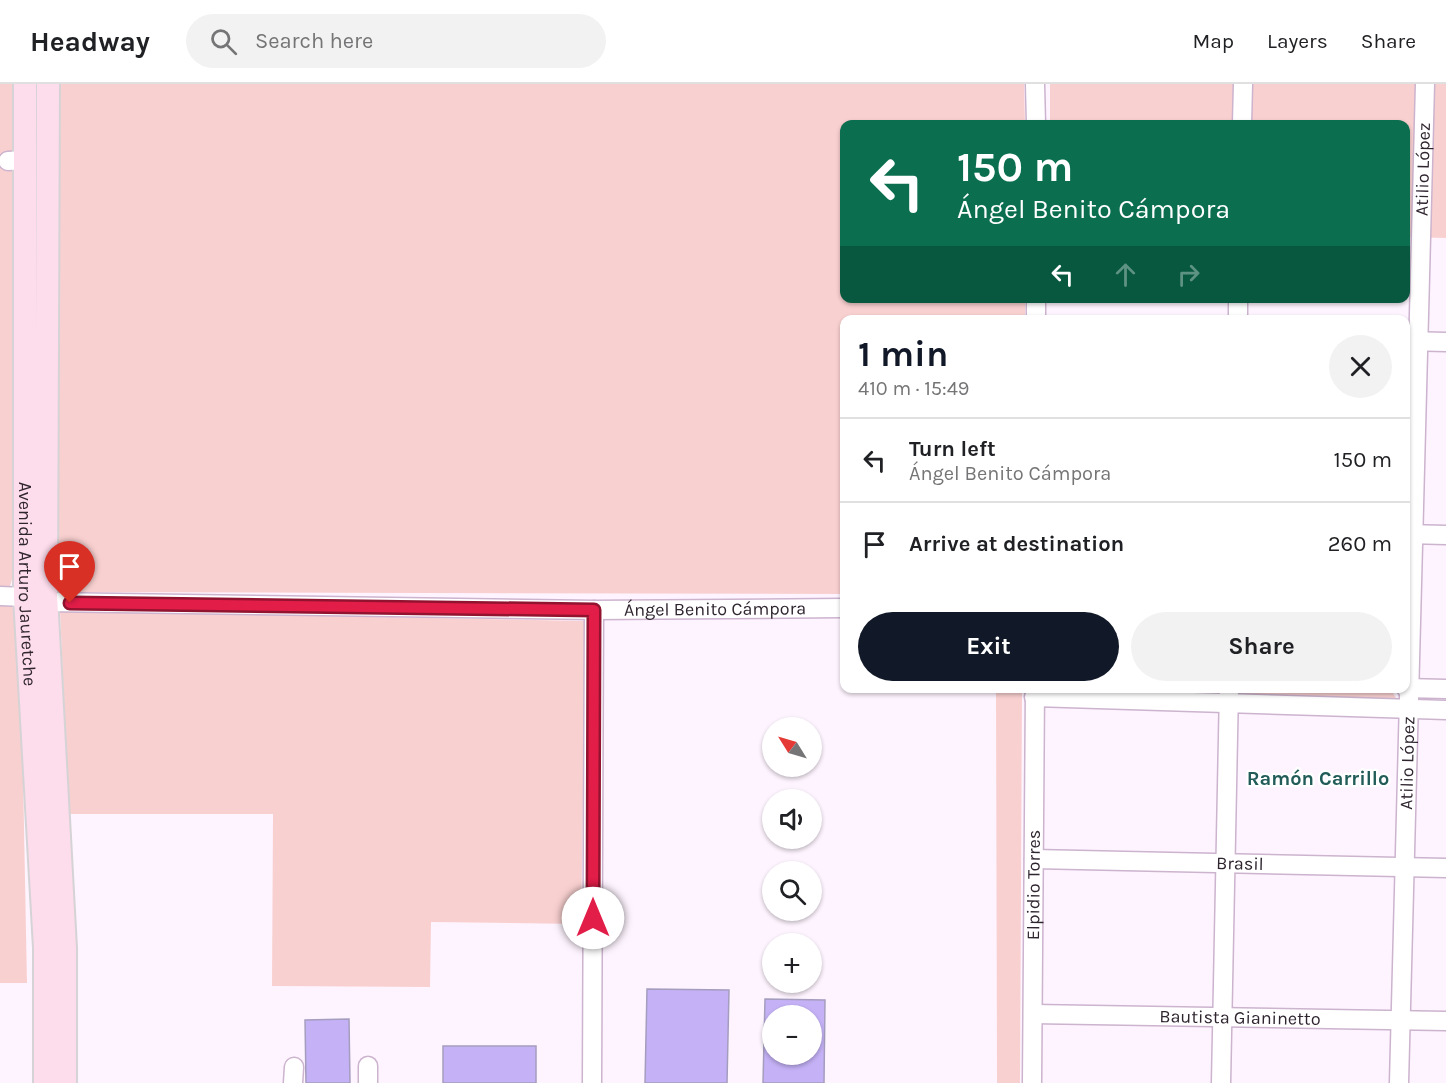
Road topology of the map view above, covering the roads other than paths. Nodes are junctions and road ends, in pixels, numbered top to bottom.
1 (25, 84) edge
2 (48, 84) edge
3 (1035, 84) edge
4 (1243, 84) edge
5 (1425, 84) edge
6 (1035, 120) edge
7 (1242, 120) edge
8 (1412, 341) edge
9 (1446, 342) edge
10 (1410, 470) edge
11 (1410, 534) edge
12 (1446, 535) edge
13 (0, 596) edge
14 (39, 598) junction
15 (840, 608) edge
16 (594, 610) junction
17 (1410, 688) edge
18 (1446, 689) edge
19 (1034, 693) edge
20 (1408, 693) edge
21 (1229, 696) edge
22 (1409, 708) junction
23 (1446, 710) edge
24 (1034, 859) junction
25 (1226, 864) junction
26 (1405, 866) junction
27 (1446, 868) edge
28 (1033, 1014) junction
29 (1222, 1017) junction
30 (1401, 1020) junction
31 (1446, 1021) edge
32 (45, 1083) edge
33 (65, 1083) edge
34 (592, 1083) edge
35 (1032, 1083) edge
36 (1221, 1083) edge
37 (1400, 1083) edge

1 - 14 main road, Avenida Arturo Jauretche
2 - 14 main road, Avenida Arturo Jauretche
3 - 6 street
4 - 7 street
5 - 8 street, Atilio López
8 - 9 street
8 - 10 street, Atilio López
11 - 12 street
13 - 14 street, Ángel Benito Cámpora
14 - 16 street, Ángel Benito Cámpora
14 - 32 main road, Avenida Arturo Jauretche
14 - 33 main road, Avenida Arturo Jauretche
15 - 16 street, Ángel Benito Cámpora
16 - 34 street
17 - 18 street
19 - 21 street
19 - 24 street, Elpidio Torres
20 - 22 street, Atilio López
21 - 22 street
21 - 25 street
22 - 23 street
22 - 26 street, Atilio López
24 - 25 street, Brasil
24 - 28 street, Elpidio Torres
25 - 26 street, Brasil
25 - 29 street
26 - 27 street, Brasil
26 - 30 street, Atilio López
28 - 29 street, Bautista Gianinetto
28 - 35 street, Elpidio Torres
29 - 30 street, Bautista Gianinetto
29 - 36 street
30 - 31 street, Bautista Gianinetto
30 - 37 street, Atilio López

